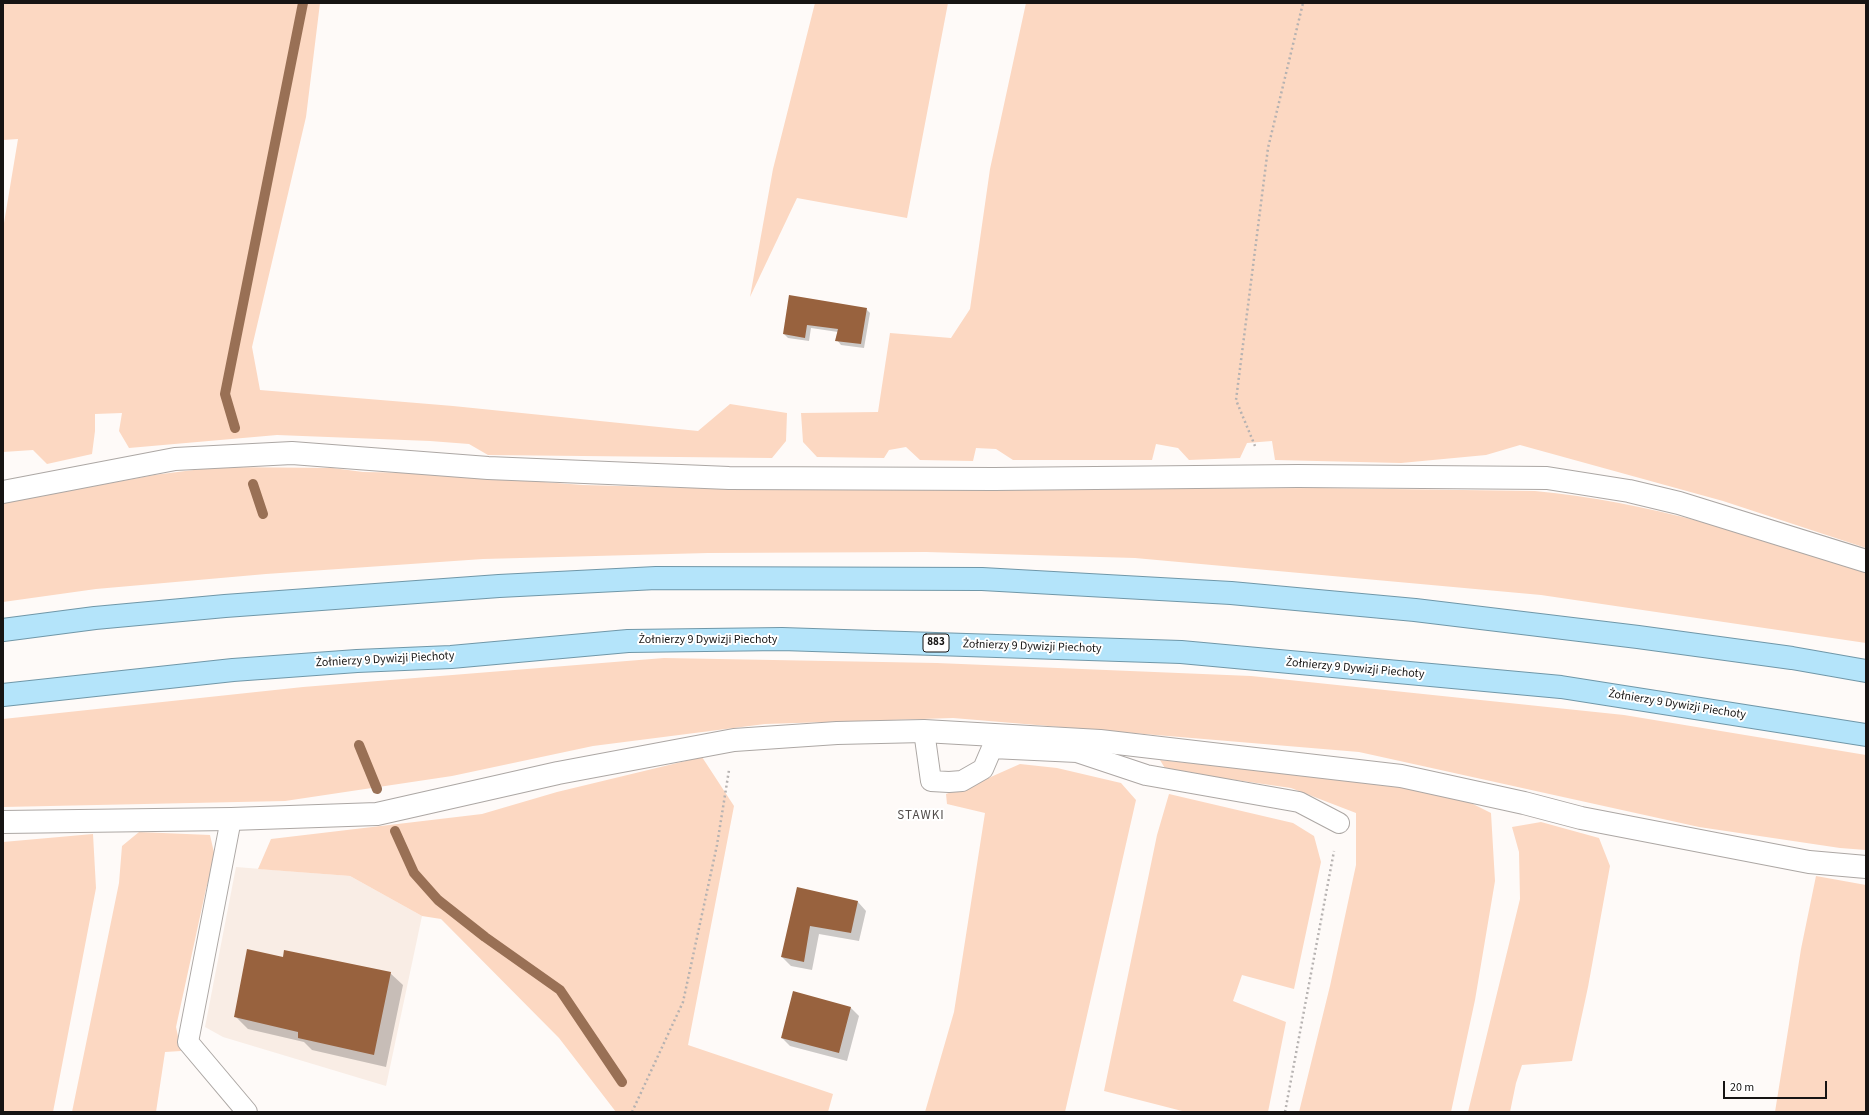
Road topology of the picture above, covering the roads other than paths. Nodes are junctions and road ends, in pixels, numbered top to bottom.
1 (3, 492) edge
2 (1866, 561) edge
3 (3, 630) edge
4 (1866, 671) edge
5 (3, 695) edge
6 (924, 732) junction
7 (1866, 735) edge
8 (231, 819) junction
9 (3, 822) edge
10 (1339, 823) road end
11 (1866, 867) edge
12 (247, 1112) edge

1 - 2 street
3 - 4 highway
5 - 7 highway, Żołnierzy 9 Dywizji Piechoty / 883
6 - 8 street
6 - 10 lane
6 - 11 street
8 - 9 street
8 - 12 lane

